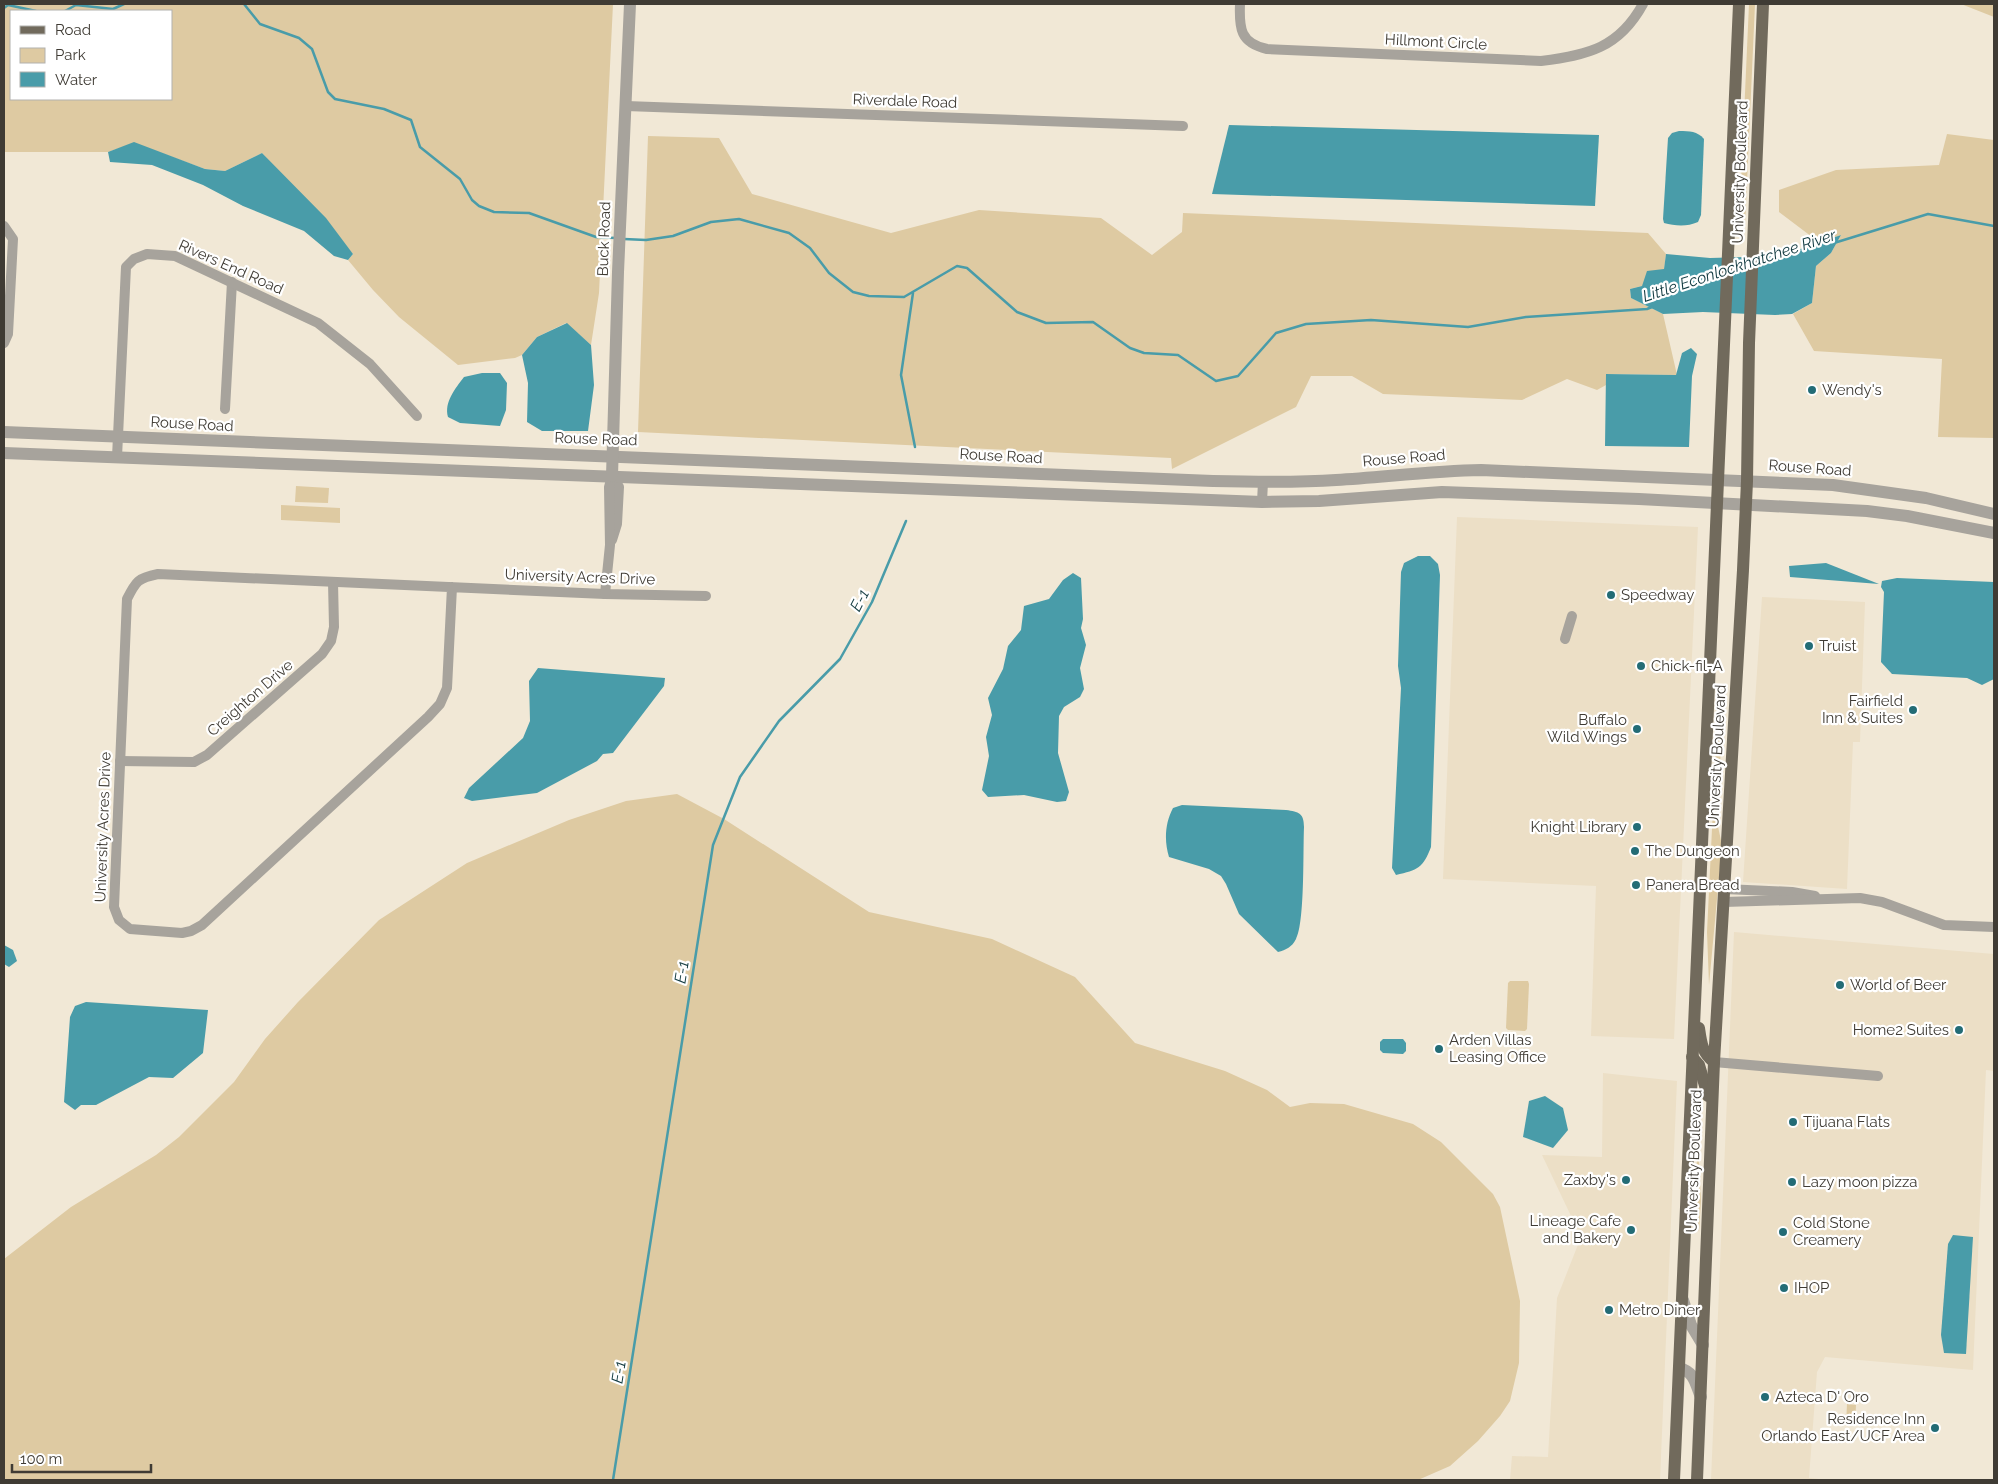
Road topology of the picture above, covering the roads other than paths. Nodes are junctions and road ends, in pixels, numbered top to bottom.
1 (630, 4) edge
2 (1240, 4) edge
3 (1643, 4) edge
4 (1739, 4) edge
5 (1763, 4) edge
6 (626, 106) junction
7 (1183, 126) dead end
8 (4, 226) edge
9 (232, 282) junction
10 (4, 343) edge
11 (225, 409) dead end
12 (417, 416) dead end
13 (4, 432) edge
14 (118, 437) junction
15 (4, 453) edge
16 (613, 456) junction
17 (117, 457) junction
18 (612, 476) junction
19 (1719, 480) junction
20 (1747, 481) junction
21 (1263, 482) junction
22 (1262, 502) junction
23 (1718, 502) junction
24 (1746, 504) junction
25 (1994, 514) edge
26 (1994, 533) edge
27 (333, 582) junction
28 (452, 587) junction
29 (606, 594) junction
30 (706, 596) dead end
31 (1572, 616) dead end
32 (1565, 639) dead end
33 (120, 761) junction
34 (1725, 896) junction
35 (1994, 927) edge
36 (1694, 1001) junction
37 (1692, 1057) junction
38 (1714, 1062) junction
39 (1878, 1076) dead end
40 (1712, 1114) junction
41 (1682, 1297) junction
42 (1703, 1345) junction
43 (1679, 1368) junction
44 (1701, 1396) junction
45 (1674, 1480) edge
46 (1697, 1480) edge

1 - 6 street, Buck Road
2 - 3 street, Hillmont Circle
4 - 19 main road, University Boulevard
5 - 20 main road, University Boulevard
6 - 7 street, Riverdale Road
6 - 16 street, Buck Road
8 - 10 street
9 - 11 street
9 - 12 street, Rivers End Road
9 - 14 street, Rivers End Road
13 - 14 street, Rouse Road
14 - 16 street, Rouse Road
14 - 17 street, Rivers End Road
15 - 17 street
16 - 18 street, Buck Road
16 - 21 street, Rouse Road
17 - 18 street
18 - 22 street
18 - 29 street, Buck Road
19 - 20 street, Rouse Road
19 - 21 street, Rouse Road
19 - 23 main road, University Boulevard
20 - 24 main road, University Boulevard
20 - 25 street, Rouse Road
21 - 22 street
22 - 23 street
23 - 24 street
23 - 36 main road, University Boulevard
24 - 26 street
24 - 34 main road, University Boulevard
27 - 28 street, University Acres Drive
27 - 33 street, Creighton Drive
27 - 33 street, University Acres Drive
28 - 29 street, University Acres Drive
28 - 33 street, University Acres Drive
29 - 30 street, University Acres Drive
31 - 32 street
34 - 35 street
34 - 38 main road, University Boulevard
36 - 37 main road, University Boulevard
36 - 38 main road
37 - 40 main road
37 - 41 main road, University Boulevard
38 - 39 street
38 - 40 main road, University Boulevard
40 - 42 main road, University Boulevard
41 - 42 street
41 - 43 main road, University Boulevard
42 - 44 main road, University Boulevard
43 - 44 street
43 - 45 main road, University Boulevard
44 - 46 main road, University Boulevard

